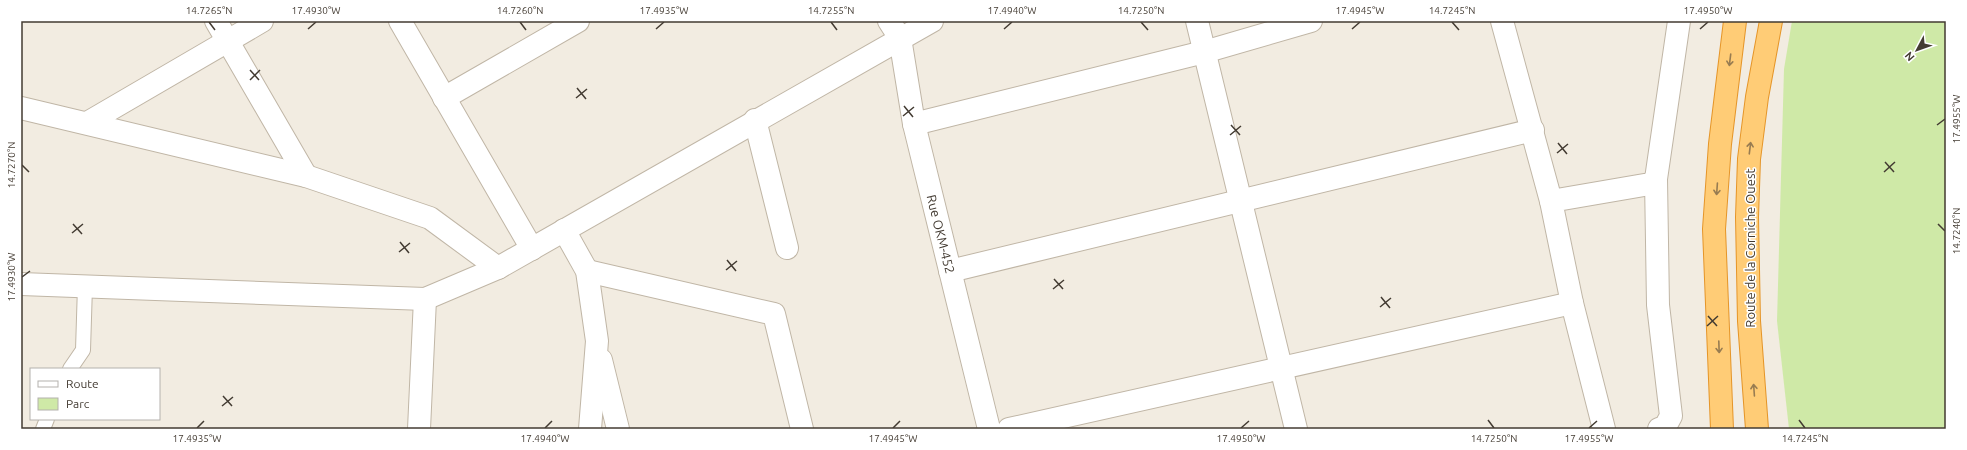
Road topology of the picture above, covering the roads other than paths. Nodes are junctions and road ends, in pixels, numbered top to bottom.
1 (216, 21) edge
2 (262, 21) edge
3 (400, 21) edge
4 (578, 21) edge
5 (932, 21) edge
6 (1196, 21) edge
7 (1311, 21) edge
8 (1502, 21) edge
9 (1679, 21) edge
10 (1735, 21) edge
11 (1771, 21) edge
12 (894, 29) edge
13 (228, 41) junction
14 (1204, 52) junction
15 (444, 98) junction
16 (21, 108) edge
17 (755, 120) junction
18 (87, 123) junction
19 (914, 124) junction
20 (1533, 130) junction
21 (306, 176) junction
22 (1656, 179) junction
23 (1240, 201) junction
24 (1551, 201) junction
25 (564, 230) junction
26 (787, 248) dead end
27 (532, 249) junction
28 (498, 268) junction
29 (587, 271) junction
30 (950, 272) junction
31 (21, 284) edge
32 (85, 286) junction
33 (425, 299) junction
34 (1572, 302) junction
35 (597, 341) junction
36 (71, 368) edge
37 (1281, 368) junction
38 (419, 429) edge
39 (590, 429) edge
40 (618, 429) edge
41 (802, 429) edge
42 (989, 429) edge
43 (1009, 429) edge
44 (1296, 429) edge
45 (1604, 429) edge
46 (1659, 429) edge
47 (1722, 429) edge
48 (1757, 429) edge

1 - 13 street
2 - 13 street
3 - 15 street
4 - 15 street
5 - 12 street
6 - 14 street
7 - 14 street
8 - 20 street
9 - 22 street
10 -> 47 highway
48 -> 11 highway, Route de la Corniche Ouest
12 - 17 street
12 - 19 street, Rue OKM-452
13 - 18 street
13 - 21 street
14 - 19 street
14 - 23 street
15 - 27 street
16 - 18 street
17 - 25 street
17 - 26 street
18 - 21 street
19 - 30 street, Rue OKM-452
20 - 23 street
20 - 24 street
21 - 28 street
22 - 24 street
22 - 46 street
23 - 30 street
23 - 37 street
24 - 34 street
25 - 27 street
25 - 29 street
27 - 28 street
28 - 33 street
29 - 35 street
29 - 41 street
30 - 42 street, Rue OKM-452
31 - 32 street
32 - 33 street
32 - 36 lane
33 - 38 street
34 - 37 street
34 - 45 street
35 - 39 street
35 - 40 street
37 - 43 street
37 - 44 street

